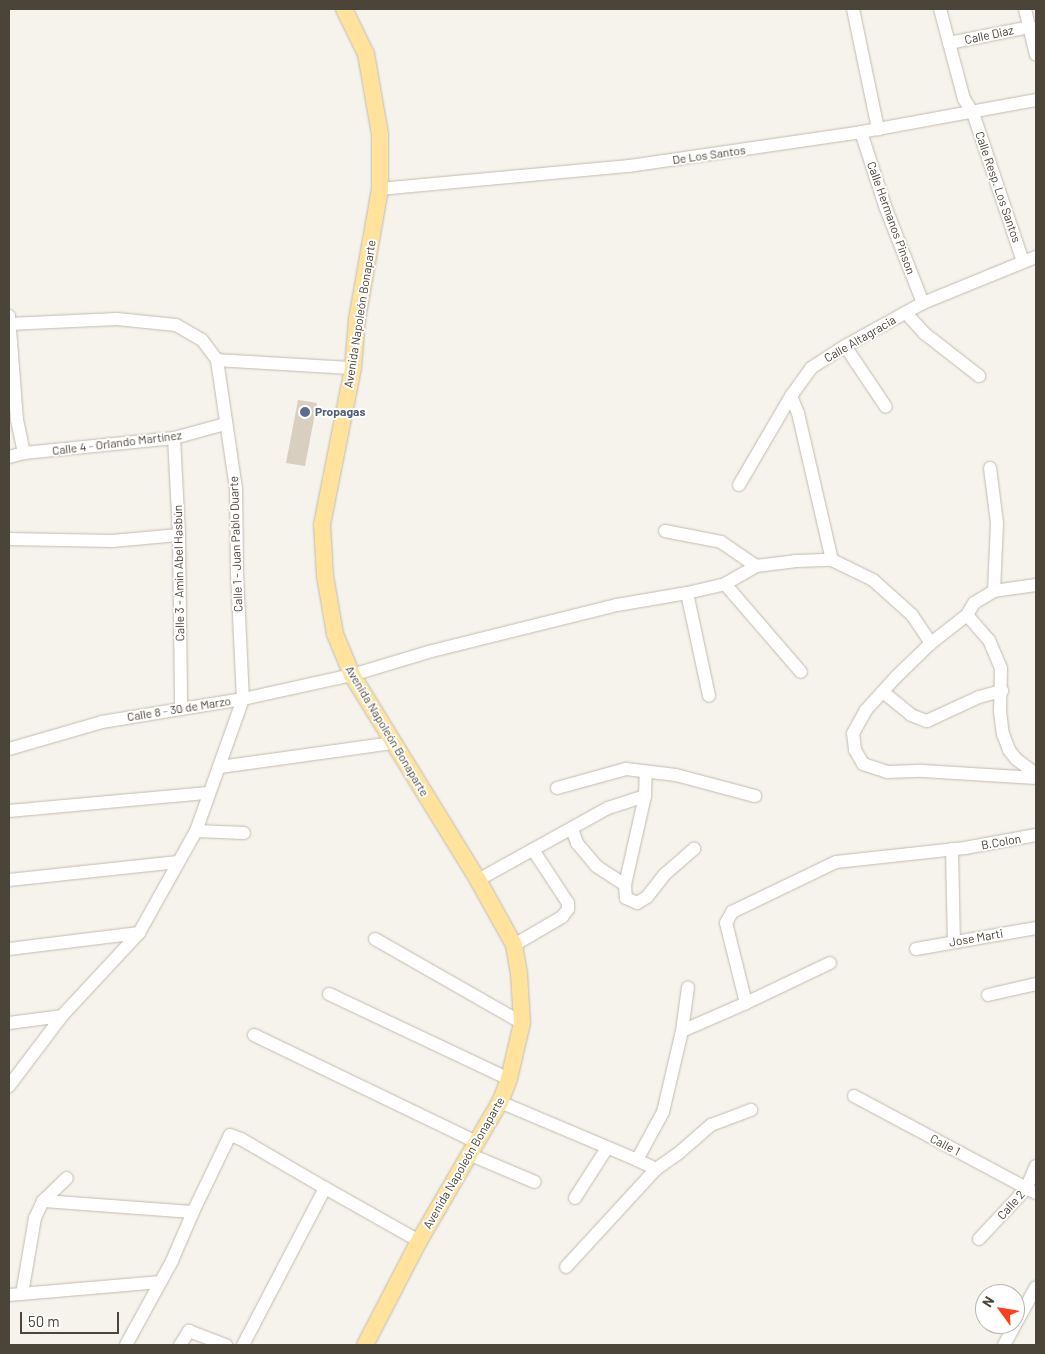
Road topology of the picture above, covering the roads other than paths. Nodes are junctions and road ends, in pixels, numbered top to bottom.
1 (344, 9) edge
2 (853, 9) edge
3 (940, 9) edge
4 (1025, 9) edge
5 (1030, 27) junction
6 (949, 43) junction
7 (1036, 55) edge
8 (1036, 100) edge
9 (973, 113) junction
10 (878, 129) junction
11 (862, 132) junction
12 (380, 190) junction
13 (1036, 257) edge
14 (1023, 262) junction
15 (923, 304) junction
16 (906, 313) junction
17 (9, 321) edge
18 (845, 346) junction
19 (217, 360) junction
20 (353, 368) junction
21 (979, 376) dead end
22 (791, 396) junction
23 (886, 407) dead end
24 (225, 424) junction
25 (174, 438) junction
26 (24, 453) junction
27 (9, 457) edge
28 (990, 468) dead end
29 (739, 484) dead end
30 (665, 531) dead end
31 (179, 535) junction
32 (9, 539) edge
33 (832, 560) junction
34 (756, 566) junction
35 (725, 584) junction
36 (1036, 585) edge
37 (994, 591) junction
38 (687, 593) junction
39 (967, 615) junction
40 (931, 643) junction
41 (801, 672) dead end
42 (352, 675) junction
43 (1002, 691) junction
44 (882, 692) junction
45 (709, 696) dead end
46 (243, 699) junction
47 (181, 709) junction
48 (394, 743) junction
49 (9, 748) edge
50 (220, 767) junction
51 (646, 772) junction
52 (1036, 774) edge
53 (1036, 778) edge
54 (557, 788) dead end
55 (208, 793) junction
56 (645, 796) junction
57 (755, 796) dead end
58 (9, 811) edge
59 (572, 829) junction
60 (196, 831) junction
61 (244, 833) dead end
62 (1036, 835) edge
63 (694, 849) dead end
64 (533, 850) junction
65 (952, 850) junction
66 (178, 862) junction
67 (9, 880) edge
68 (478, 880) junction
69 (625, 886) junction
70 (1036, 928) edge
71 (139, 933) junction
72 (375, 939) dead end
73 (954, 942) junction
74 (514, 945) junction
75 (9, 949) edge
76 (916, 949) dead end
77 (830, 963) dead end
78 (1036, 984) edge
79 (688, 987) dead end
80 (329, 994) dead end
81 (988, 995) dead end
82 (746, 1003) junction
83 (62, 1016) junction
84 (9, 1023) edge
85 (522, 1023) junction
86 (682, 1031) junction
87 (254, 1035) dead end
88 (509, 1079) junction
89 (9, 1086) edge
90 (854, 1096) dead end
91 (500, 1102) junction
92 (751, 1110) dead end
93 (607, 1148) junction
94 (474, 1149) junction
95 (637, 1160) junction
96 (1036, 1166) edge
97 (656, 1169) junction
98 (67, 1178) dead end
99 (535, 1182) dead end
100 (325, 1188) junction
101 (1031, 1191) edge
102 (575, 1198) dead end
103 (43, 1201) junction
104 (193, 1212) junction
105 (979, 1239) dead end
106 (420, 1241) junction
107 (566, 1267) dead end
108 (160, 1282) junction
109 (1036, 1287) edge
110 (22, 1294) junction
111 (9, 1295) edge
112 (126, 1345) edge
113 (180, 1345) edge
114 (226, 1345) edge
115 (243, 1345) edge
116 (365, 1345) edge
117 (1004, 1345) edge

1 - 12 main road, Avenida Napoleón Bonaparte
2 - 10 street
3 - 6 street, Calle Resp. Los Santos
4 - 5 street
5 - 6 street, Calle Diaz
5 - 7 street
6 - 9 street, Calle Resp. Los Santos
8 - 9 street, De Los Santos
9 - 10 street, De Los Santos
9 - 14 street, Calle Resp. Los Santos
10 - 11 street, De Los Santos
11 - 12 street, De Los Santos
11 - 15 street, Calle Hermanos Pinson
12 - 20 main road, Avenida Napoleón Bonaparte
13 - 14 street, Calle Altagracia
14 - 15 street, Calle Altagracia
15 - 16 street, Calle Altagracia
16 - 18 street, Calle Altagracia
16 - 21 street
17 - 19 street
17 - 26 street
18 - 22 street, Calle Altagracia
18 - 23 street
19 - 20 street
19 - 24 street, Calle 1 - Juan Pablo Duarte
20 - 42 main road, Avenida Napoleón Bonaparte
22 - 29 street, Calle Altagracia
22 - 33 street
24 - 25 street, Calle 4 - Orlando Martínez
24 - 46 street, Calle 1 - Juan Pablo Duarte
25 - 26 street, Calle 4 - Orlando Martínez
25 - 31 street, Calle 3 - Amín Abel Hasbún
26 - 27 street, Calle 4 - Orlando Martínez
28 - 37 street
30 - 34 street
31 - 32 street
31 - 47 street, Calle 3 - Amín Abel Hasbún
33 - 34 street
33 - 40 street
34 - 35 street, Calle 8 - 30 de Marzo
35 - 38 street, Calle 8 - 30 de Marzo
35 - 41 street
36 - 37 street
37 - 39 street
38 - 42 street, Calle 8 - 30 de Marzo
38 - 45 street
39 - 40 street
39 - 43 street
40 - 44 street
42 - 46 street, Calle 8 - 30 de Marzo
42 - 48 main road, Avenida Napoleón Bonaparte
43 - 44 street
43 - 52 street
44 - 53 street
46 - 47 street, Calle 8 - 30 de Marzo
46 - 50 street
47 - 49 street, Calle 8 - 30 de Marzo
48 - 50 street
48 - 68 main road, Avenida Napoleón Bonaparte
50 - 55 street
51 - 54 street
51 - 56 street
51 - 57 street
55 - 58 street
55 - 60 street
56 - 59 street
56 - 69 street
59 - 64 street
59 - 69 street
60 - 61 street
60 - 66 street
62 - 65 street, B.Colon
63 - 69 street
64 - 68 street
64 - 74 street
65 - 73 street
65 - 82 street, B.Colon
66 - 67 street
66 - 71 street
68 - 74 main road, Avenida Napoleón Bonaparte
70 - 73 street, Jose Marti
71 - 75 street
71 - 83 street
72 - 85 street
73 - 76 street, Jose Marti
74 - 85 main road, Avenida Napoleón Bonaparte
77 - 82 street
78 - 81 street
79 - 86 street
80 - 88 street
82 - 86 street
83 - 84 street
83 - 89 street
85 - 88 main road, Avenida Napoleón Bonaparte
86 - 95 street
87 - 94 street
88 - 91 main road, Avenida Napoleón Bonaparte
90 - 101 street, Calle 1
91 - 93 street
91 - 94 main road, Avenida Napoleón Bonaparte
92 - 97 street
93 - 95 street
93 - 102 street
94 - 99 street
94 - 106 main road, Avenida Napoleón Bonaparte
95 - 97 street
96 - 101 street, Calle 2
97 - 107 street
98 - 103 street
100 - 104 street
100 - 106 street
100 - 115 street
101 - 105 street, Calle 2
103 - 104 street
103 - 110 street
104 - 108 street
106 - 116 main road, Avenida Napoleón Bonaparte
108 - 110 street
108 - 112 street
109 - 117 street
110 - 111 street
113 - 114 street

